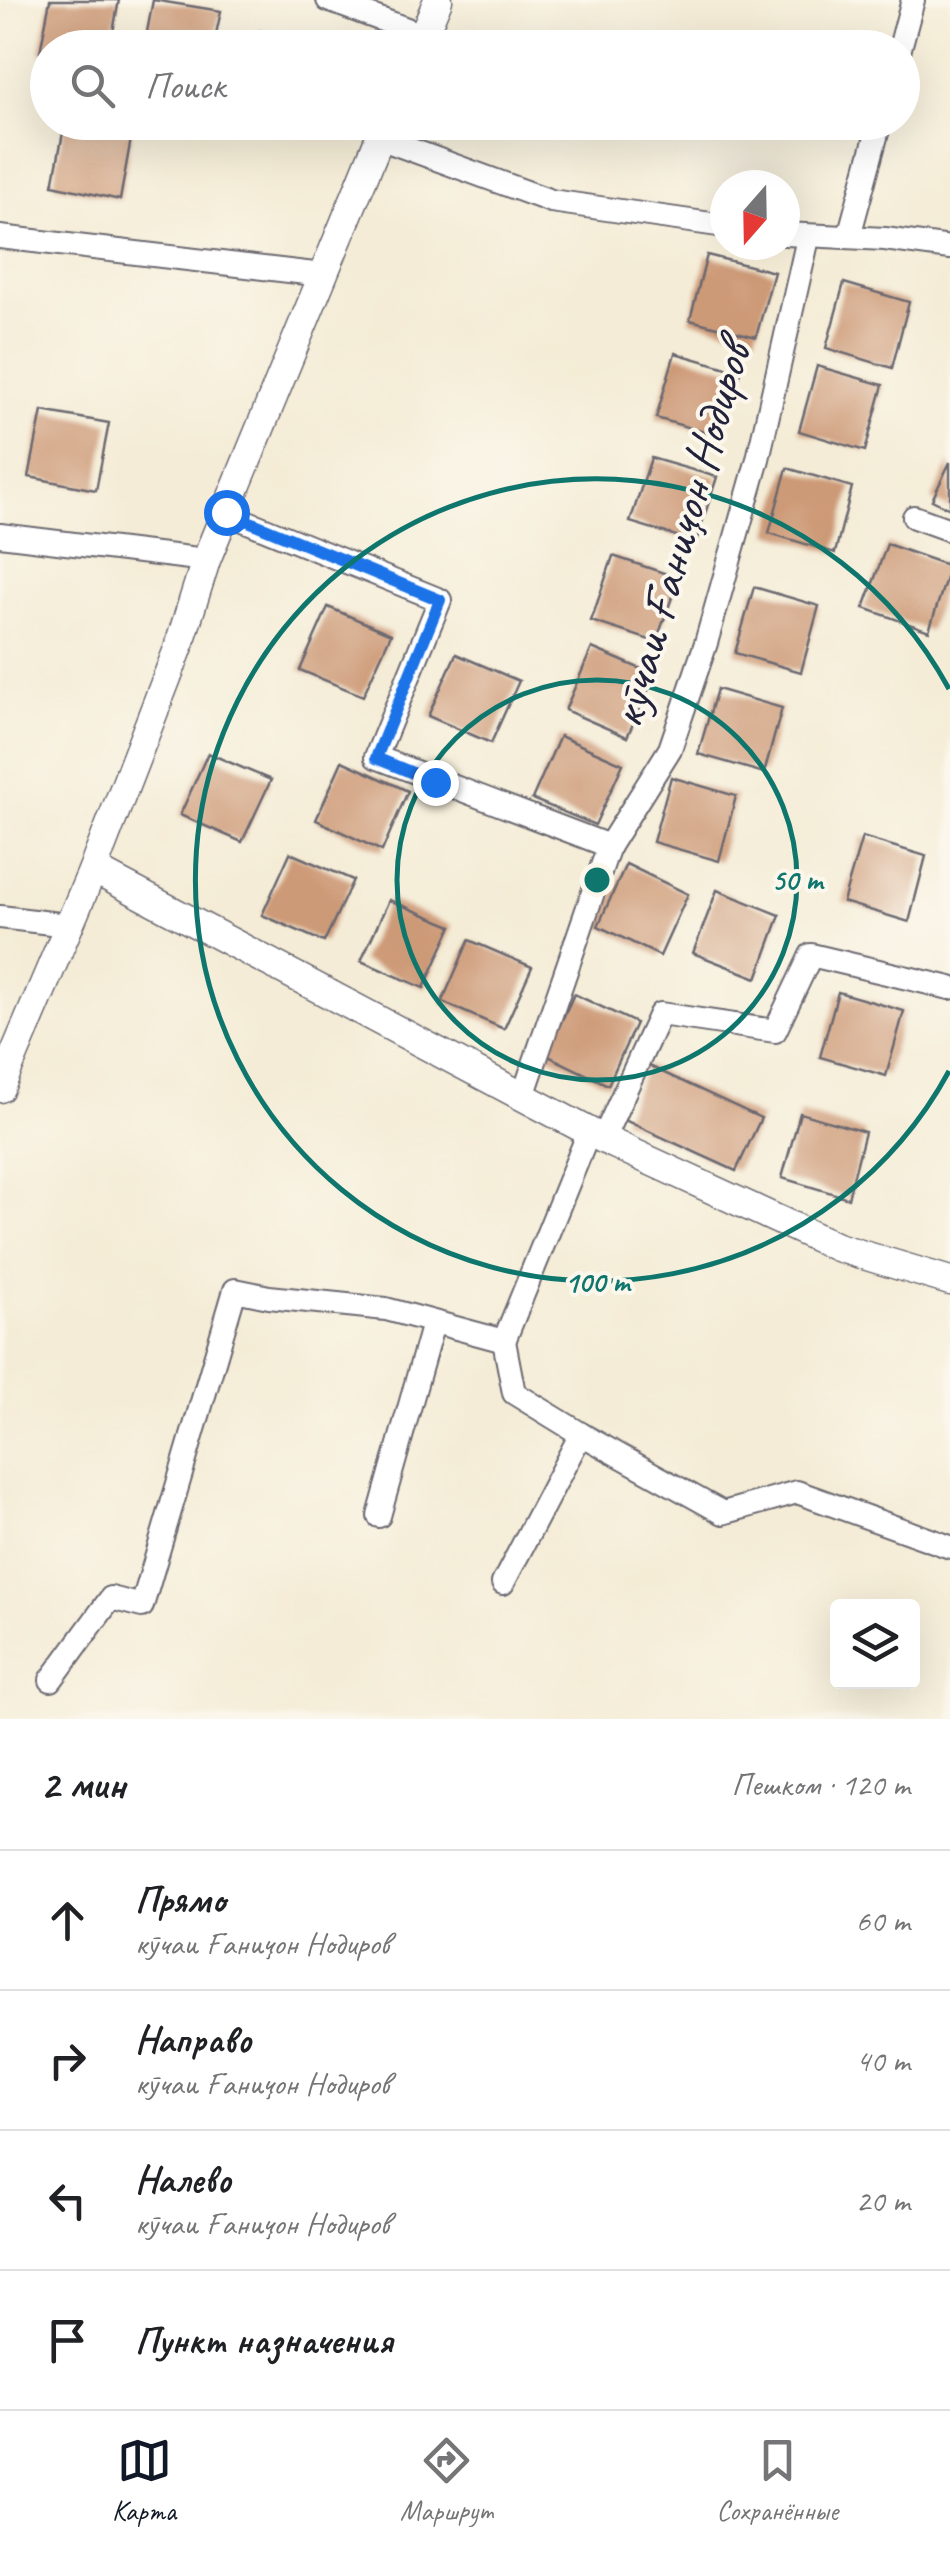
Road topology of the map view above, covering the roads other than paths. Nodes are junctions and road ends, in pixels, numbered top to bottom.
1 (328, 0) edge
2 (438, 0) edge
3 (913, 0) edge
4 (396, 30) edge
5 (426, 30) edge
6 (905, 30) edge
7 (378, 140) edge
8 (406, 140) edge
9 (875, 140) edge
10 (710, 224) edge
11 (800, 236) edge
12 (850, 236) junction
13 (0, 237) edge
14 (950, 248) edge
15 (792, 260) edge
16 (324, 274) junction
17 (226, 512) junction
18 (914, 517) dead end
19 (950, 530) edge
20 (0, 535) edge
21 (206, 560) junction
22 (609, 846) junction
23 (92, 869) junction
24 (0, 917) edge
25 (68, 925) junction
26 (950, 988) edge
27 (0, 1088) edge
28 (523, 1096) junction
29 (596, 1136) junction
30 (950, 1281) edge
31 (433, 1323) junction
32 (504, 1341) junction
33 (581, 1434) junction
34 (378, 1516) dead end
35 (950, 1547) edge
36 (503, 1583) dead end
37 (50, 1680) dead end

1 - 4 street
2 - 5 street
3 - 6 street
7 - 16 street
8 - 10 street
9 - 12 street
11 - 12 street
12 - 14 street
13 - 16 street
15 - 22 street, кӯчаи Ғаниҷон Нодиров
16 - 17 street
17 - 21 street
17 - 22 street
18 - 19 street
20 - 21 street
21 - 23 street
22 - 28 street, кӯчаи Ғаниҷон Нодиров
23 - 25 street
23 - 28 street
24 - 25 street
25 - 27 street
26 - 29 street
28 - 29 street
29 - 30 street
29 - 32 street
31 - 32 street
31 - 34 street
31 - 37 street
32 - 33 street
33 - 35 street
33 - 36 street

